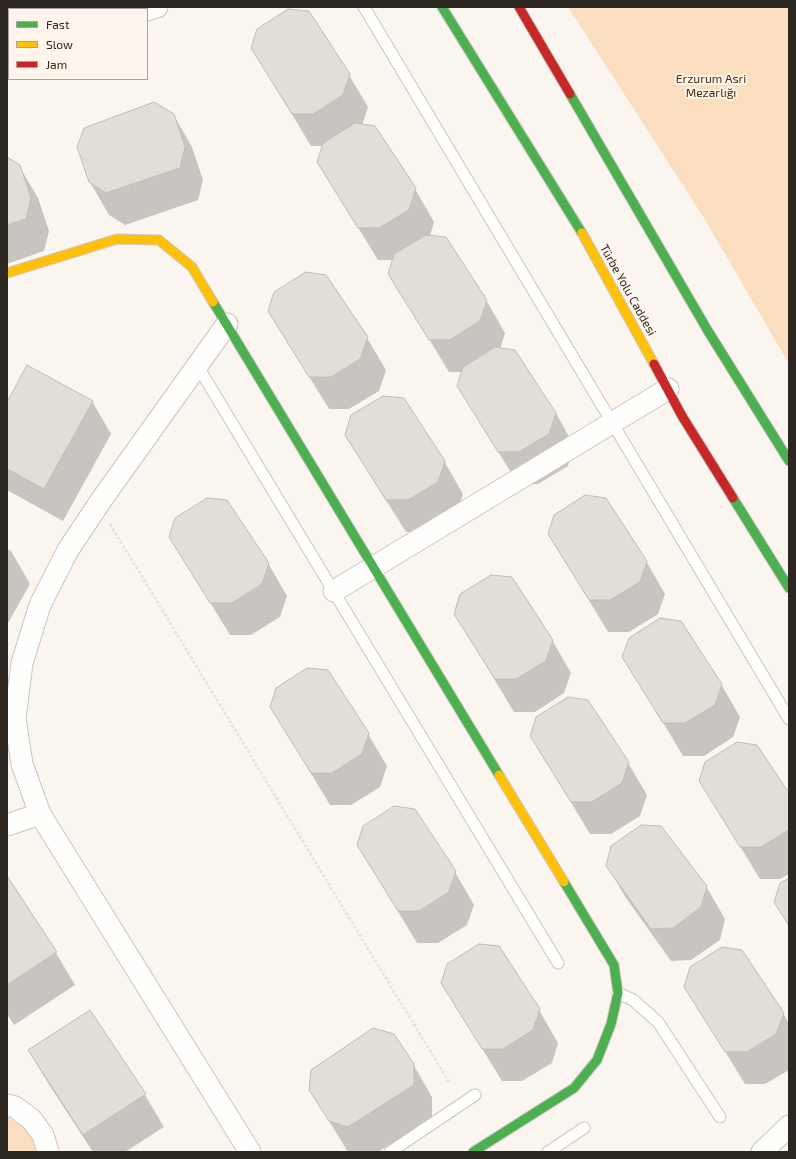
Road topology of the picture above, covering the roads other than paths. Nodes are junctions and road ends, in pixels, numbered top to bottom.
1 (364, 7) edge
2 (442, 7) edge
3 (519, 7) edge
4 (7, 273) edge
5 (227, 324) junction
6 (197, 366) junction
7 (668, 389) junction
8 (612, 423) junction
9 (789, 461) edge
10 (374, 567) junction
11 (789, 588) edge
12 (334, 591) junction
13 (789, 719) edge
14 (40, 814) junction
15 (7, 825) edge
16 (558, 963) dead end
17 (618, 993) junction
18 (475, 1095) dead end
19 (7, 1105) edge
20 (720, 1116) dead end
21 (789, 1126) edge
22 (584, 1128) dead end
23 (48, 1152) edge
24 (250, 1152) edge
25 (390, 1152) edge
26 (473, 1152) edge
27 (548, 1152) edge
28 (762, 1152) edge

1 - 8 lane
2 - 7 street, Türbe Yolu Caddesi
3 - 9 street
4 - 5 street
5 - 6 street
5 - 10 street
6 - 12 lane
6 - 14 street
7 - 8 street
7 - 11 street, Türbe Yolu Caddesi
8 - 10 street
8 - 13 lane
10 - 12 street
10 - 17 street
12 - 16 lane
14 - 15 street
14 - 24 street
17 - 20 lane
17 - 26 street
18 - 25 lane
19 - 23 street
21 - 28 street
22 - 27 lane

